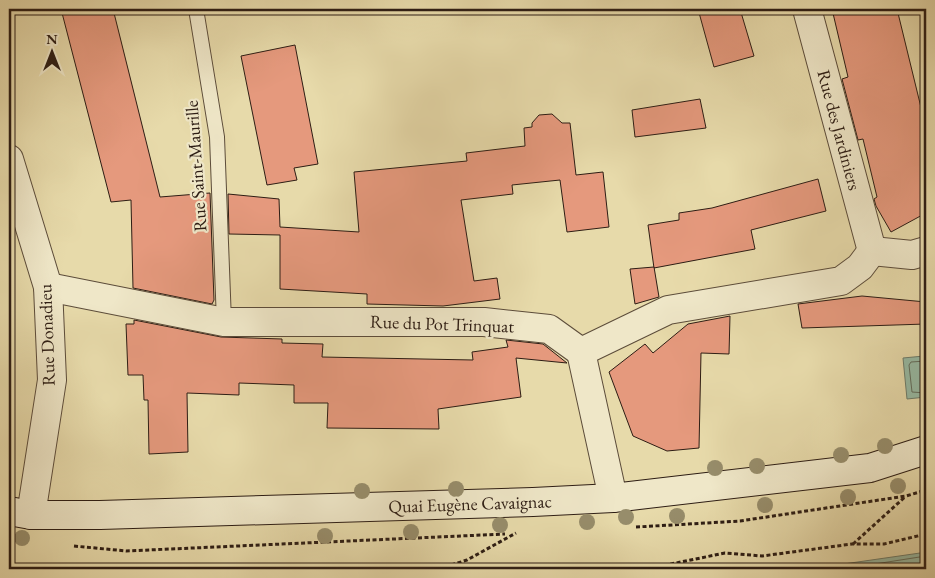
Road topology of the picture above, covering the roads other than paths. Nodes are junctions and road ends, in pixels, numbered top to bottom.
1 (196, 9) edge
2 (807, 9) edge
3 (9, 159) edge
4 (872, 251) junction
5 (926, 251) edge
6 (48, 287) junction
7 (224, 322) junction
8 (581, 352) junction
9 (926, 450) edge
10 (613, 498) junction
11 (20, 513) edge

1 - 7 lane, Rue Saint-Maurille
2 - 4 street, Rue des Jardiniers
3 - 6 street, Rue Donadieu
4 - 5 street
4 - 8 street
6 - 7 street, Rue du Pot Trinquat
6 - 11 street, Rue Donadieu
7 - 8 street, Rue du Pot Trinquat
8 - 10 street
9 - 10 street, Quai Eugène Cavaignac
10 - 11 street, Quai Eugène Cavaignac

